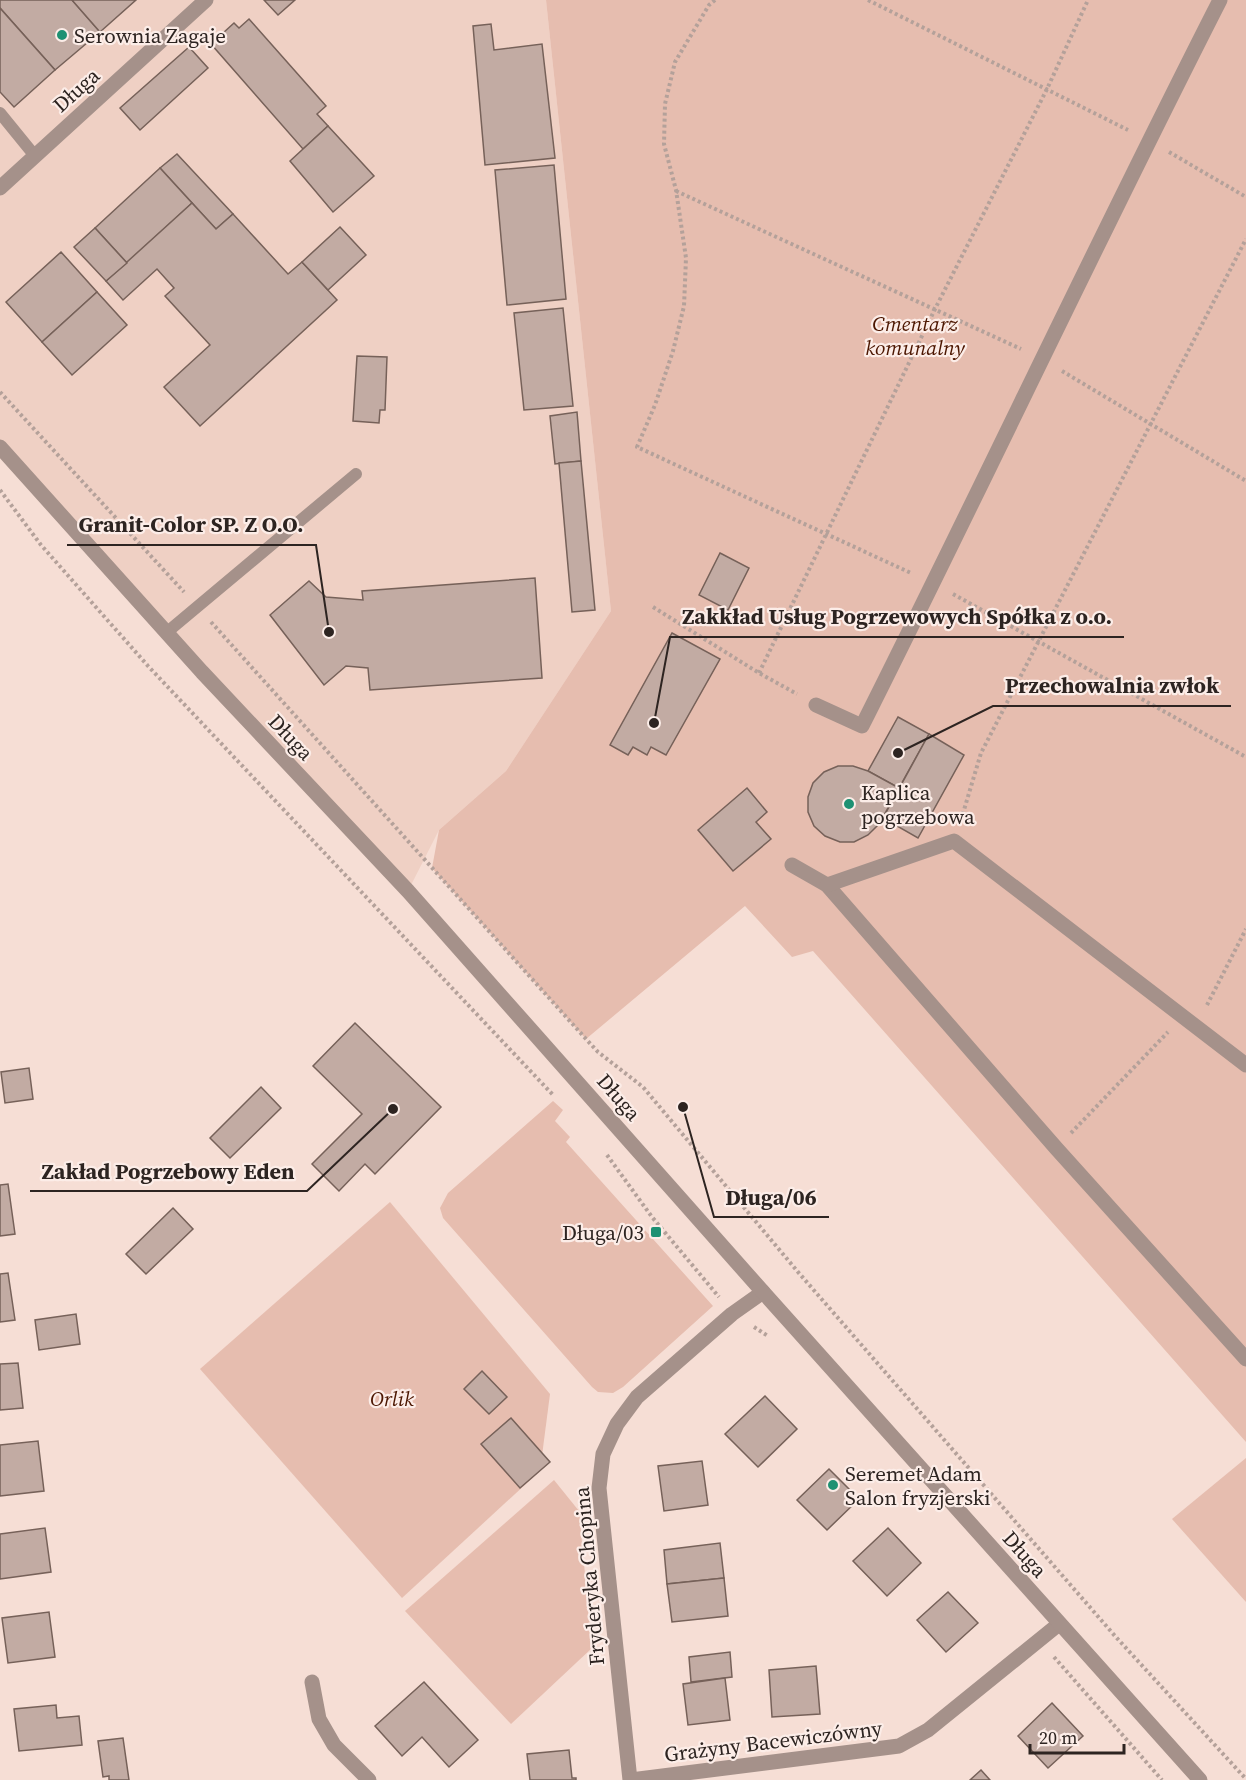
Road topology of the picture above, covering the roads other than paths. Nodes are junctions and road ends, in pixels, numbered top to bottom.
1 (206, 0) edge
2 (1220, 0) edge
3 (0, 113) edge
4 (35, 156) junction
5 (0, 188) edge
6 (0, 447) edge
7 (356, 474) dead end
8 (166, 633) junction
9 (816, 705) road end
10 (792, 865) dead end
11 (827, 885) junction
12 (1246, 1065) edge
13 (763, 1292) junction
14 (1246, 1359) edge
15 (1059, 1624) junction
16 (312, 1682) dead end
17 (369, 1780) edge
18 (630, 1780) edge
19 (1200, 1780) edge

1 - 4 street, Długa
2 - 9 street
3 - 4 lane
4 - 5 street, Długa
6 - 8 street, Długa
7 - 8 lane
8 - 13 street, Długa
10 - 11 street
11 - 12 street
11 - 14 street
13 - 15 street, Długa
13 - 18 street, Fryderyka Chopina
15 - 18 street, Grażyny Bacewiczówny
15 - 19 street, Długa
16 - 17 street

